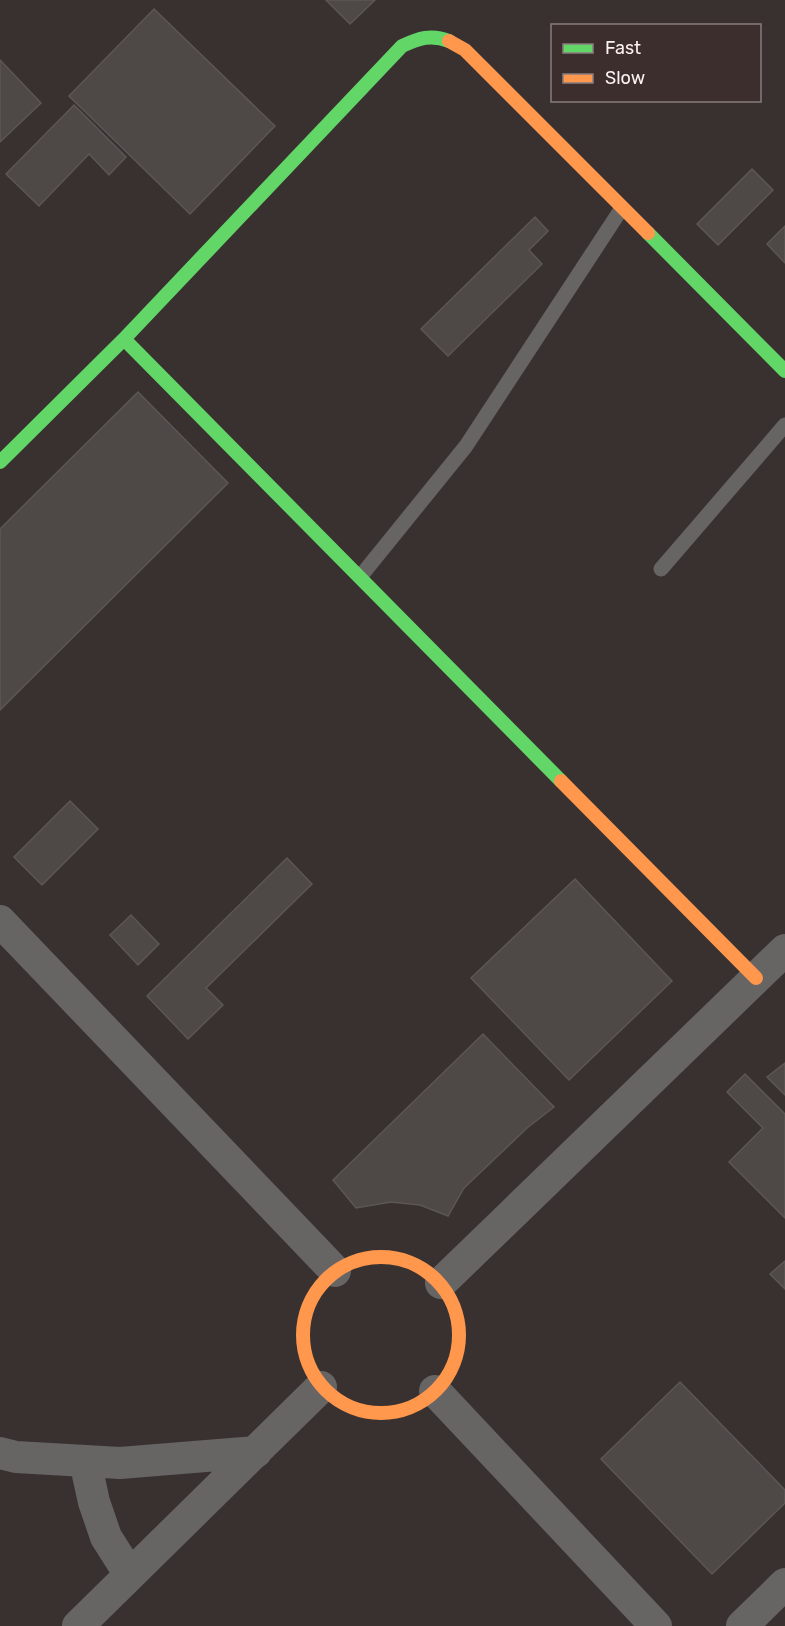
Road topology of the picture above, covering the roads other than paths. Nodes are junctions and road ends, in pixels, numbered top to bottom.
1 (622, 208) junction
2 (124, 339) junction
3 (785, 371) edge
4 (785, 425) edge
5 (0, 462) edge
6 (661, 569) dead end
7 (360, 577) junction
8 (0, 921) edge
9 (785, 950) edge
10 (756, 978) junction
11 (335, 1271) junction
12 (441, 1283) junction
13 (321, 1387) junction
14 (435, 1391) junction
15 (256, 1452) junction
16 (0, 1453) edge
17 (86, 1461) junction
18 (129, 1575) junction
19 (785, 1584) edge
20 (78, 1626) edge
21 (656, 1626) edge
22 (741, 1626) edge

1 - 2 street
1 - 3 street
1 - 7 lane
2 - 5 street
2 - 7 street
4 - 6 lane
7 - 10 street
8 - 11 street
9 - 10 street
10 - 12 street
11 - 12 street
11 - 13 street
12 - 14 street
13 - 14 street
13 - 15 street
14 - 21 street
15 - 17 street
15 - 18 street
16 - 17 street
17 - 18 street
18 - 20 street
19 - 22 street

